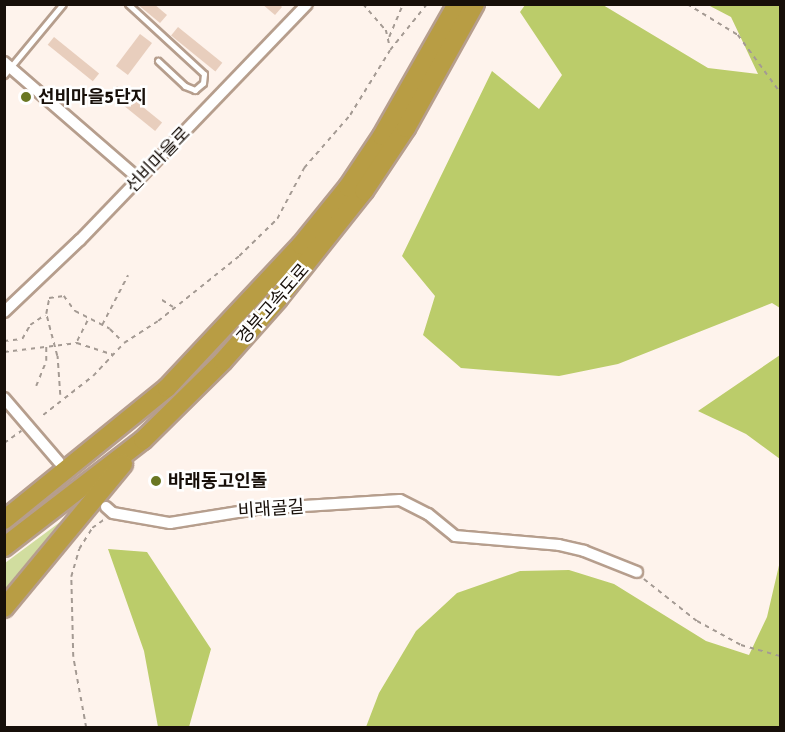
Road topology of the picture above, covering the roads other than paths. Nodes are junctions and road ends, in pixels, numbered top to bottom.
1 (63, 4) edge
2 (128, 4) edge
3 (307, 4) edge
4 (457, 4) edge
5 (475, 4) edge
6 (158, 61) dead end
7 (7, 69) edge
8 (140, 179) junction
9 (4, 312) edge
10 (4, 398) edge
11 (132, 420) junction
12 (143, 440) junction
13 (59, 462) dead end
14 (4, 506) edge
15 (110, 510) road end
16 (4, 520) edge
17 (4, 547) edge
18 (637, 572) road end
19 (4, 608) edge

1 - 7 lane
2 - 6 lane
3 - 8 street, 선비마을로
4 - 11 highway, 경부고속도로
5 - 12 highway, 경부고속도로
7 - 8 street
8 - 9 street, 선비마을로
10 - 13 street
11 - 14 highway
11 - 16 highway, 경부고속도로
12 - 17 highway, 경부고속도로
12 - 19 highway
15 - 18 street, 비래골길

